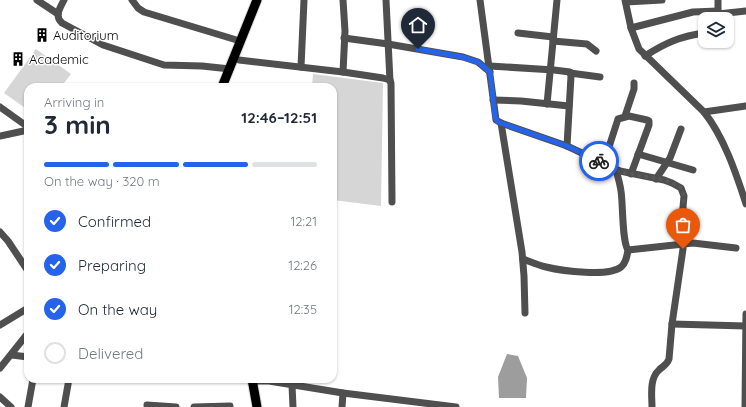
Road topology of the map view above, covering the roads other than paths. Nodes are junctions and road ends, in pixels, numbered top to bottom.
1 (37, 0) edge
2 (64, 0) edge
3 (132, 0) edge
4 (257, 0) edge
5 (262, 0) edge
6 (304, 0) edge
7 (343, 0) edge
8 (386, 0) edge
9 (480, 0) edge
10 (557, 0) edge
11 (662, 0) edge
12 (718, 0) edge
13 (625, 1) edge
14 (746, 11) edge
15 (718, 12) edge
16 (698, 13) edge
17 (734, 13) edge
18 (58, 14) junction
19 (631, 28) junction
20 (518, 33) dead end
21 (698, 35) edge
22 (344, 38) junction
23 (553, 39) junction
24 (240, 42) junction
25 (388, 44) junction
26 (596, 52) dead end
27 (645, 56) junction
28 (238, 60) junction
29 (301, 67) junction
30 (230, 69) junction
31 (490, 69) junction
32 (550, 70) junction
33 (343, 72) junction
34 (570, 73) junction
35 (600, 77) dead end
36 (390, 81) junction
37 (224, 83) edge
38 (229, 83) edge
39 (634, 83) dead end
40 (493, 100) junction
41 (547, 104) junction
42 (569, 106) junction
43 (746, 106) edge
44 (0, 107) edge
45 (704, 112) junction
46 (625, 116) junction
47 (501, 123) junction
48 (24, 125) edge
49 (24, 129) edge
50 (681, 130) dead end
51 (0, 136) edge
52 (567, 146) junction
53 (638, 154) junction
54 (600, 161) junction
55 (667, 162) junction
56 (616, 170) junction
57 (693, 170) dead end
58 (631, 174) junction
59 (656, 179) junction
60 (392, 202) dead end
61 (746, 204) edge
62 (0, 232) edge
63 (683, 244) junction
64 (736, 248) dead end
65 (628, 250) junction
66 (523, 259) junction
67 (24, 265) edge
68 (24, 310) edge
69 (525, 313) dead end
70 (746, 314) edge
71 (672, 324) junction
72 (0, 325) edge
73 (746, 326) edge
74 (746, 334) edge
75 (24, 338) edge
76 (12, 355) junction
77 (24, 356) edge
78 (0, 368) edge
79 (33, 383) edge
80 (68, 383) edge
81 (255, 383) edge
82 (256, 383) edge
83 (277, 383) edge
84 (292, 385) junction
85 (746, 389) edge
86 (343, 393) junction
87 (0, 397) edge
88 (392, 398) junction
89 (146, 405) dead end
90 (426, 405) edge
91 (160, 406) edge
92 (230, 406) edge
93 (11, 407) edge
94 (28, 407) edge
95 (64, 407) edge
96 (176, 407) edge
97 (194, 407) edge
98 (257, 407) edge
99 (261, 407) edge
100 (293, 407) edge
101 (342, 407) edge
102 (392, 407) edge
103 (456, 407) edge
104 (652, 407) edge
105 (744, 407) edge

1 - 18 street
2 - 18 street
3 - 24 street
4 - 24 main road
5 - 28 main road
6 - 29 street
7 - 22 street
8 - 25 street
9 - 31 street
10 - 23 street
11 - 13 street
12 - 15 street
13 - 19 street
14 - 17 street
16 - 19 street
18 - 30 street
19 - 27 street
20 - 23 street
21 - 27 street
22 - 25 street
22 - 33 street
23 - 26 street
23 - 32 street
24 - 30 main road
25 - 31 street
25 - 36 street
27 - 45 street
28 - 29 street
28 - 38 main road
29 - 33 street
30 - 37 main road
31 - 32 street
31 - 40 street
32 - 34 street
32 - 41 street
33 - 36 street
34 - 35 street
34 - 42 street
36 - 60 street
39 - 46 street
40 - 41 street
40 - 47 street
41 - 42 street
42 - 52 street
43 - 45 street
44 - 48 street
45 - 61 street
46 - 53 street
46 - 54 street
47 - 52 street
47 - 66 street
49 - 51 street
50 - 55 street
52 - 54 street
53 - 55 street
53 - 58 street
54 - 56 street
55 - 57 street
55 - 59 street
56 - 58 street
56 - 65 street
58 - 59 street
59 - 63 street
62 - 67 street
63 - 64 street
63 - 65 street
63 - 71 street
65 - 66 street
66 - 69 street
68 - 72 street
70 - 73 street
71 - 73 street
71 - 104 street
73 - 74 street
74 - 85 street
75 - 76 street
76 - 77 street
76 - 78 street
79 - 94 street
80 - 95 street
81 - 98 main road
82 - 99 main road
83 - 84 street
84 - 86 street
84 - 100 street
85 - 105 street
86 - 88 street
86 - 101 street
87 - 93 street
88 - 90 street
88 - 102 street
89 - 91 street
90 - 103 street
91 - 96 street
92 - 97 street

